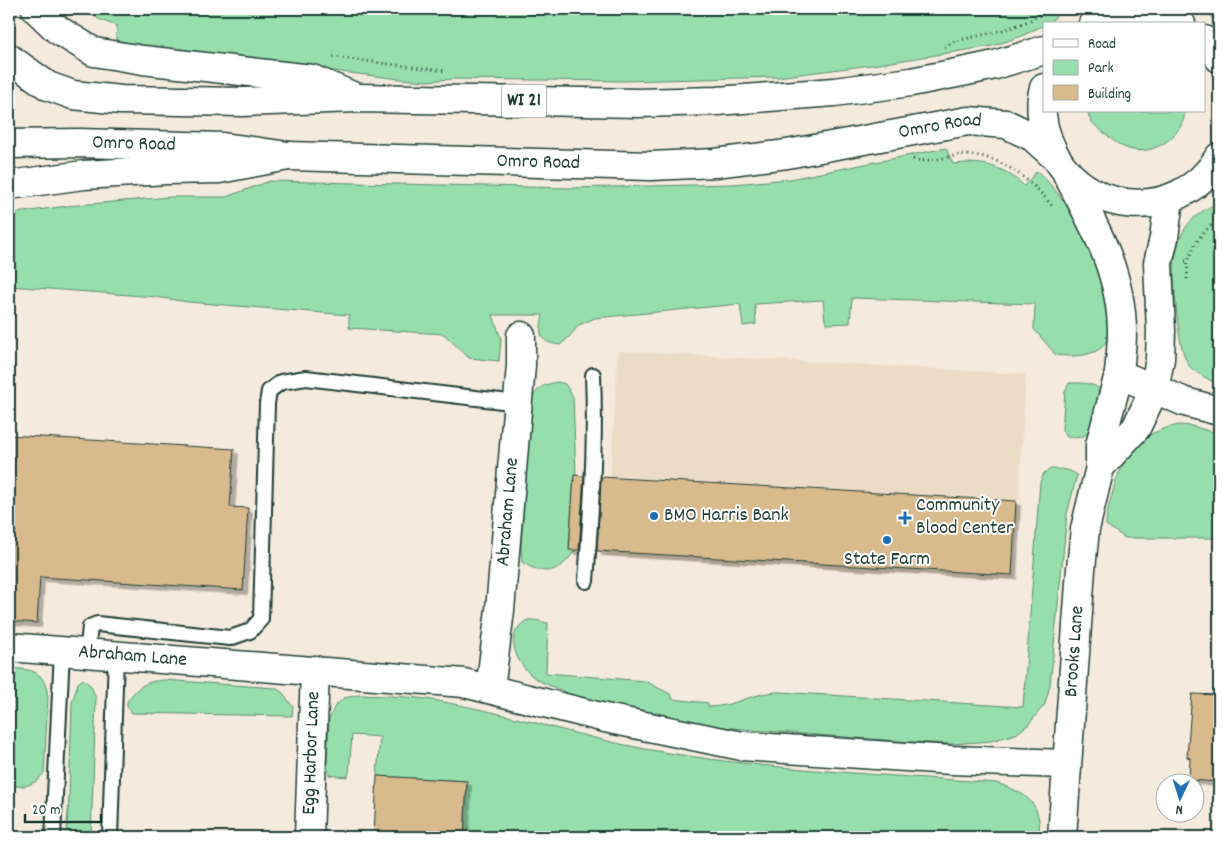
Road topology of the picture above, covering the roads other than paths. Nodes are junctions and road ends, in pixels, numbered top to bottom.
1 (36, 9) edge
2 (1092, 9) edge
3 (1184, 9) edge
4 (1091, 22) edge
5 (1097, 22) edge
6 (1177, 22) edge
7 (1191, 22) edge
8 (1043, 50) edge
9 (9, 58) edge
10 (1043, 92) edge
11 (356, 98) junction
12 (9, 144) edge
13 (288, 156) junction
14 (1219, 157) edge
15 (1061, 165) junction
16 (1219, 180) edge
17 (9, 185) edge
18 (1178, 195) junction
19 (521, 336) dead end
20 (1119, 374) junction
21 (593, 375) dead end
22 (1154, 390) junction
23 (518, 403) junction
24 (1219, 411) edge
25 (1100, 467) junction
26 (586, 581) dead end
27 (9, 647) edge
28 (74, 652) junction
29 (116, 655) junction
30 (315, 670) junction
31 (490, 689) junction
32 (1066, 764) junction
33 (53, 837) edge
34 (110, 837) edge
35 (309, 837) edge
36 (1062, 837) edge

1 - 11 main road
2 - 4 main road
3 - 7 main road
5 - 6 main road
8 - 11 main road, WI 21
9 - 11 main road, WI 21
10 - 15 main road
12 - 13 main road, Omro Road
13 - 15 main road, Omro Road
13 - 17 main road
14 - 18 main road
15 - 18 main road
15 - 20 main road, Omro Road
16 - 18 main road
18 - 22 main road
19 - 23 main road, Abraham Lane
20 - 22 main road
20 - 25 main road, Brooks Lane
21 - 26 lane
22 - 24 main road
22 - 25 main road, Brooks Lane
23 - 28 lane
23 - 31 main road, Abraham Lane
25 - 32 main road, Brooks Lane
27 - 28 main road, Abraham Lane
28 - 29 main road, Abraham Lane
28 - 33 lane
29 - 30 main road, Abraham Lane
29 - 34 lane
30 - 31 main road, Abraham Lane
30 - 35 main road, Egg Harbor Lane
31 - 32 main road, Abraham Lane
32 - 36 main road, Brooks Lane

